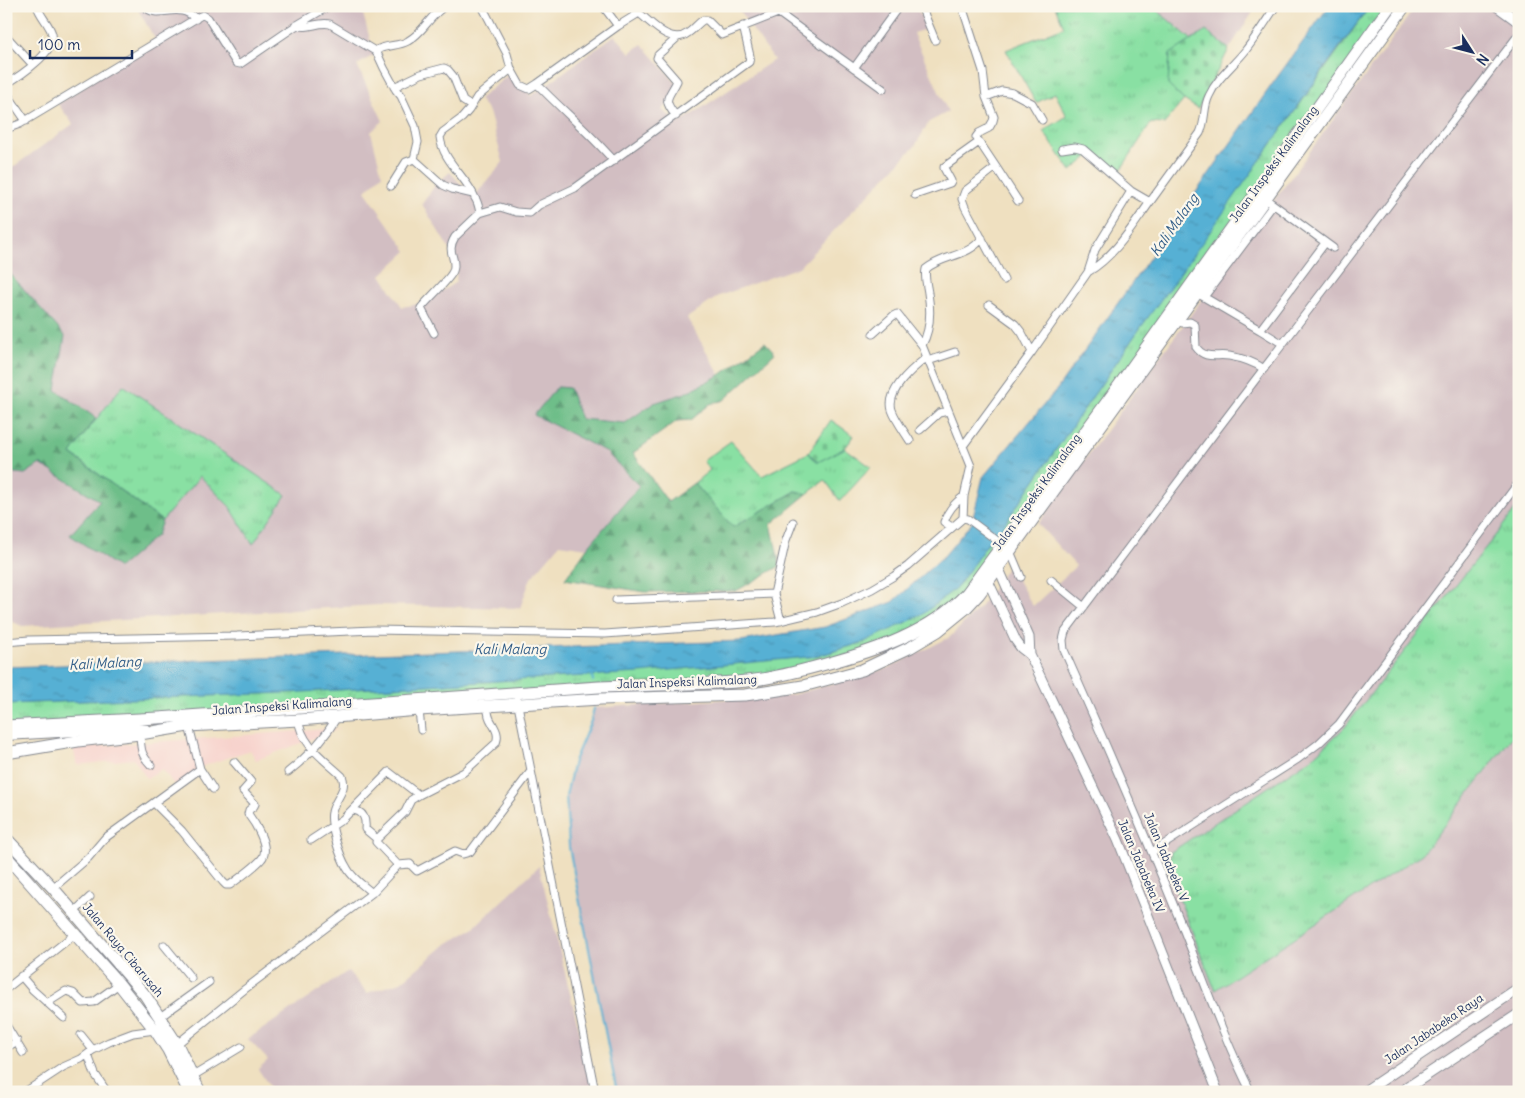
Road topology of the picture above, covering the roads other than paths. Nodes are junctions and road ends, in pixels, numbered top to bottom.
1 (37, 6) edge
2 (144, 6) edge
3 (329, 6) edge
4 (446, 6) edge
5 (482, 6) edge
6 (603, 6) edge
7 (769, 6) edge
8 (899, 6) edge
9 (921, 6) edge
10 (962, 6) edge
11 (1276, 6) edge
12 (1390, 6) edge
13 (1405, 6) edge
14 (1497, 6) edge
15 (778, 13) junction
16 (196, 18) junction
17 (1519, 22) edge
18 (297, 26) junction
19 (618, 26) junction
20 (743, 26) junction
21 (1519, 34) edge
22 (678, 37) junction
23 (9, 39) dead end
24 (935, 40) dead end
25 (375, 51) junction
26 (32, 64) junction
27 (854, 68) junction
28 (510, 69) junction
29 (6, 84) edge
30 (538, 84) junction
31 (394, 87) junction
32 (882, 89) dead end
33 (6, 92) edge
34 (986, 97) junction
35 (471, 106) junction
36 (676, 116) junction
37 (1042, 120) dead end
38 (26, 121) junction
39 (6, 129) edge
40 (979, 142) junction
41 (1062, 149) dead end
42 (414, 159) junction
43 (614, 161) junction
44 (996, 167) junction
45 (391, 186) dead end
46 (1131, 192) junction
47 (473, 194) junction
48 (915, 195) dead end
49 (1018, 201) dead end
50 (1150, 202) junction
51 (1270, 202) junction
52 (480, 213) junction
53 (982, 238) junction
54 (1325, 243) junction
55 (1333, 248) dead end
56 (1088, 272) junction
57 (1004, 280) dead end
58 (1200, 295) junction
59 (989, 305) dead end
60 (1178, 320) junction
61 (1260, 330) junction
62 (434, 333) dead end
63 (872, 334) dead end
64 (1283, 344) junction
65 (922, 345) junction
66 (955, 352) dead end
67 (1032, 352) junction
68 (927, 359) junction
69 (1264, 369) junction
70 (948, 411) junction
71 (920, 430) dead end
72 (910, 441) dead end
73 (963, 446) junction
74 (1519, 482) edge
75 (964, 496) junction
76 (967, 519) junction
77 (793, 522) dead end
78 (952, 527) junction
79 (1006, 548) junction
80 (995, 564) junction
81 (1021, 576) dead end
82 (984, 578) junction
83 (1051, 580) dead end
84 (975, 591) junction
85 (774, 594) junction
86 (616, 600) dead end
87 (1084, 607) junction
88 (781, 621) junction
89 (6, 642) edge
90 (1030, 654) junction
91 (769, 678) junction
92 (771, 692) junction
93 (516, 698) junction
94 (440, 703) junction
95 (487, 706) junction
96 (298, 708) junction
97 (375, 708) junction
98 (419, 710) junction
99 (337, 716) junction
100 (158, 718) junction
101 (299, 720) junction
102 (188, 721) junction
103 (6, 726) edge
104 (127, 728) junction
105 (421, 730) dead end
106 (155, 731) junction
107 (140, 734) junction
108 (6, 735) edge
109 (312, 750) junction
110 (6, 753) edge
111 (234, 762) dead end
112 (151, 765) dead end
113 (200, 769) junction
114 (531, 771) junction
115 (288, 772) dead end
116 (213, 789) dead end
117 (419, 795) junction
118 (154, 803) junction
119 (352, 810) junction
120 (331, 827) junction
121 (6, 838) edge
122 (377, 839) junction
123 (311, 840) dead end
124 (1152, 852) junction
125 (6, 856) edge
126 (398, 865) junction
127 (53, 888) junction
128 (372, 893) junction
129 (90, 898) dead end
130 (74, 912) junction
131 (75, 934) junction
132 (164, 945) dead end
133 (21, 976) junction
134 (191, 978) dead end
135 (209, 982) dead end
136 (119, 984) junction
137 (1519, 988) edge
138 (6, 989) edge
139 (48, 1003) junction
140 (1519, 1014) edge
141 (160, 1017) junction
142 (64, 1018) dead end
143 (6, 1025) edge
144 (155, 1030) junction
145 (81, 1035) dead end
146 (17, 1041) junction
147 (177, 1044) junction
148 (241, 1047) dead end
149 (6, 1048) edge
150 (23, 1053) dead end
151 (90, 1053) junction
152 (193, 1076) junction
153 (25, 1092) edge
154 (107, 1092) edge
155 (189, 1092) edge
156 (200, 1092) edge
157 (595, 1092) edge
158 (1218, 1092) edge
159 (1251, 1092) edge
160 (1364, 1092) edge
161 (1401, 1092) edge

1 - 26 street
2 - 16 street
3 - 18 street
4 - 25 street
5 - 28 street
6 - 19 street
7 - 15 street
8 - 27 street
9 - 24 street
10 - 34 street
11 - 50 street
12 - 79 main road, Jalan Inspeksi Kalimalang
13 - 51 main road, Jalan Inspeksi Kalimalang
14 - 17 main road
15 - 20 street
15 - 27 street
16 - 18 street
16 - 38 street
18 - 25 street
19 - 22 street
19 - 30 street
20 - 22 street
20 - 36 street
21 - 64 street
22 - 36 street
23 - 26 street
25 - 31 street
26 - 29 street
27 - 32 street
28 - 30 street
28 - 35 street
30 - 43 street
31 - 35 street
31 - 42 street
33 - 38 street
34 - 37 street
34 - 40 street
35 - 47 street
36 - 43 street
38 - 39 street
40 - 44 street
40 - 48 street
41 - 46 street
42 - 45 street
42 - 47 street
43 - 52 street
44 - 49 street
44 - 53 street
46 - 50 street
46 - 56 street
47 - 52 street
50 - 56 street
51 - 54 street
51 - 58 main road, Jalan Inspeksi Kalimalang
52 - 62 street
53 - 57 street
53 - 65 street
54 - 55 street
54 - 61 street
56 - 67 street
58 - 60 main road, Jalan Inspeksi Kalimalang
58 - 61 street
59 - 67 street
60 - 69 street
60 - 79 main road, Jalan Inspeksi Kalimalang
61 - 64 street
63 - 65 street
64 - 69 street
65 - 68 street
66 - 68 street
67 - 73 street
68 - 70 street
68 - 72 street
69 - 87 street
70 - 71 street
70 - 73 street
73 - 75 street
74 - 124 street
75 - 76 street
75 - 78 street
76 - 78 street
76 - 79 street
77 - 85 street
78 - 88 street
79 - 80 main road, Jalan Inspeksi Kalimalang
79 - 81 street
80 - 82 main road, Jalan Inspeksi Kalimalang
80 - 90 street, Jalan Jababeka IV
82 - 84 main road, Jalan Inspeksi Kalimalang
82 - 90 street, Jalan Jababeka IV
83 - 87 street
84 - 91 main road, Jalan Inspeksi Kalimalang
84 - 92 main road, Jalan Inspeksi Kalimalang
85 - 86 street
85 - 88 street
87 - 124 street, Jalan Jababeka V
88 - 89 street
90 - 158 street, Jalan Jababeka IV
91 - 92 main road
91 - 93 main road, Jalan Inspeksi Kalimalang
92 - 93 main road, Jalan Inspeksi Kalimalang
93 - 94 main road, Jalan Inspeksi Kalimalang
93 - 95 main road, Jalan Inspeksi Kalimalang
93 - 114 street
94 - 95 main road, Jalan Inspeksi Kalimalang
94 - 97 main road, Jalan Inspeksi Kalimalang
94 - 98 main road, Jalan Inspeksi Kalimalang
95 - 117 street
96 - 97 main road, Jalan Inspeksi Kalimalang
96 - 101 street
96 - 102 main road, Jalan Inspeksi Kalimalang
97 - 98 main road, Jalan Inspeksi Kalimalang
97 - 99 main road, Jalan Inspeksi Kalimalang
98 - 105 street
99 - 101 main road, Jalan Inspeksi Kalimalang
99 - 109 street
100 - 102 main road, Jalan Inspeksi Kalimalang
100 - 103 main road, Jalan Inspeksi Kalimalang
100 - 104 main road
101 - 102 main road, Jalan Inspeksi Kalimalang
101 - 109 street
102 - 106 main road, Jalan Inspeksi Kalimalang
102 - 113 street
104 - 106 main road
104 - 108 main road
106 - 107 main road, Jalan Inspeksi Kalimalang
107 - 110 main road, Jalan Inspeksi Kalimalang
107 - 112 street
109 - 115 street
109 - 120 street
111 - 118 street
113 - 116 street
113 - 118 street
114 - 126 street
114 - 157 street
117 - 119 street
117 - 122 street
118 - 127 street
119 - 120 street
119 - 122 street
120 - 123 street
120 - 128 street
121 - 127 main road, Jalan Raya Cibarusah
122 - 126 street
124 - 159 street, Jalan Jababeka V
125 - 131 main road, Jalan Raya Cibarusah
126 - 128 street
127 - 130 main road, Jalan Raya Cibarusah
128 - 147 street
129 - 130 street
130 - 141 main road, Jalan Raya Cibarusah
131 - 133 street
131 - 136 main road, Jalan Raya Cibarusah
132 - 134 street
133 - 138 street
133 - 139 street
135 - 141 street
136 - 139 street
136 - 144 main road, Jalan Raya Cibarusah
137 - 160 main road, Jalan Jababeka Raya
139 - 142 street
140 - 161 main road
141 - 147 main road, Jalan Raya Cibarusah
143 - 146 street
144 - 151 street
144 - 155 main road, Jalan Raya Cibarusah
145 - 151 street
146 - 149 street
146 - 150 street
147 - 152 main road, Jalan Raya Cibarusah
148 - 152 street
151 - 153 street
151 - 154 street
152 - 156 main road, Jalan Raya Cibarusah

